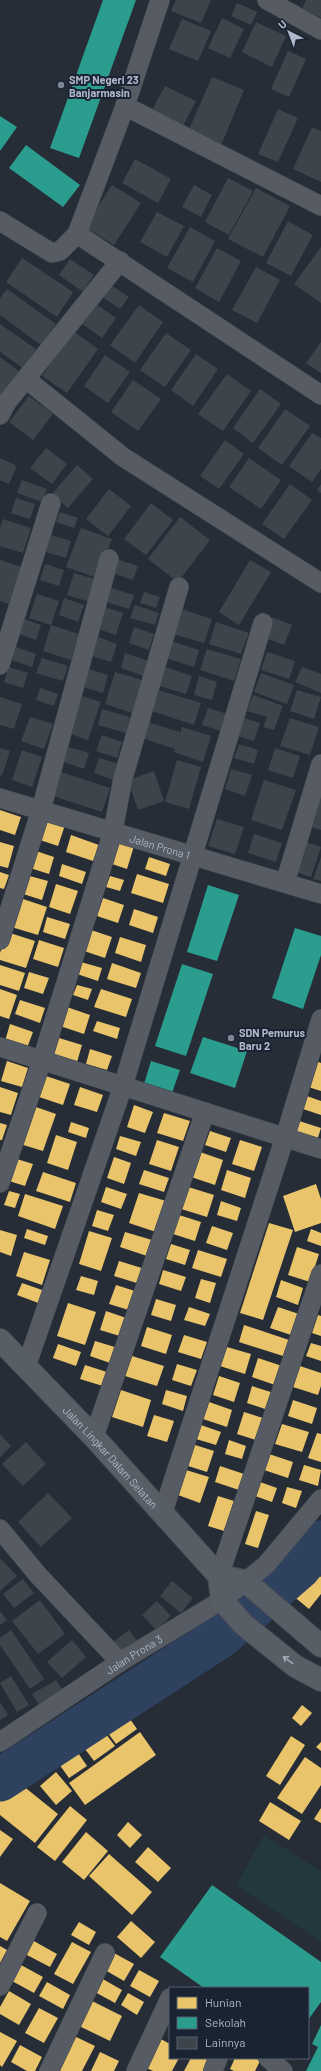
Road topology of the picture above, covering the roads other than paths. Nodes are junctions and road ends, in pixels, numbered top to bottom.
1 (160, 0) edge
2 (267, 0) edge
3 (321, 30) edge
4 (125, 106) junction
5 (321, 206) edge
6 (0, 221) edge
7 (77, 234) junction
8 (120, 262) junction
9 (26, 379) junction
10 (321, 395) edge
11 (2, 406) edge
12 (51, 503) dead end
13 (109, 559) dead end
14 (321, 584) edge
15 (179, 587) dead end
16 (263, 622) dead end
17 (0, 665) edge
18 (321, 764) edge
19 (0, 798) edge
20 (41, 810) junction
21 (113, 831) junction
22 (194, 856) junction
23 (285, 883) junction
24 (321, 894) edge
25 (0, 940) edge
26 (321, 1018) edge
27 (0, 1047) edge
28 (42, 1060) junction
29 (123, 1086) junction
30 (205, 1112) junction
31 (285, 1137) junction
32 (321, 1149) edge
33 (0, 1183) edge
34 (321, 1274) edge
35 (0, 1340) edge
36 (26, 1367) junction
37 (94, 1437) junction
38 (321, 1499) edge
39 (163, 1512) junction
40 (0, 1529) edge
41 (219, 1576) junction
42 (248, 1583) junction
43 (224, 1603) junction
44 (321, 1646) edge
45 (120, 1662) junction
46 (321, 1680) edge
47 (0, 1742) edge
48 (37, 1913) dead end
49 (105, 1953) dead end
50 (0, 1986) edge
51 (169, 2000) edge
52 (218, 2059) edge
53 (269, 2059) edge
54 (49, 2071) edge
55 (136, 2071) edge
56 (213, 2071) edge
57 (283, 2071) edge

1 - 4 street
2 - 3 street
4 - 5 street
4 - 7 street
6 - 7 street
7 - 8 street
8 - 9 street
8 - 10 street
9 - 11 street
9 - 14 street
12 - 17 street
13 - 20 street
15 - 21 street
16 - 22 street
18 - 23 street
19 - 20 street, Jalan Prona 1
20 - 21 street, Jalan Prona 1
20 - 25 street
21 - 22 street, Jalan Prona 1
21 - 28 street
22 - 23 street, Jalan Prona 1
22 - 29 street
23 - 24 street, Jalan Prona 1
26 - 31 street
27 - 28 street
28 - 29 street
28 - 33 street
29 - 30 street
29 - 36 street
30 - 31 street
30 - 37 street
31 - 32 street
31 - 39 street
34 - 41 street
35 - 36 main road, Jalan Lingkar Dalam Selatan
36 - 37 main road, Jalan Lingkar Dalam Selatan
37 - 39 main road, Jalan Lingkar Dalam Selatan
38 - 42 street, Jalan Prona 3
39 - 41 main road, Jalan Lingkar Dalam Selatan
40 - 45 street
41 - 42 main road
41 - 43 main road
42 - 43 street, Jalan Prona 3
42 - 44 main road
43 - 45 street, Jalan Prona 3
46 -> 43 main road
45 - 47 street, Jalan Prona 3
48 - 50 street
49 - 54 street
51 - 55 street
52 - 56 street
53 - 57 street

